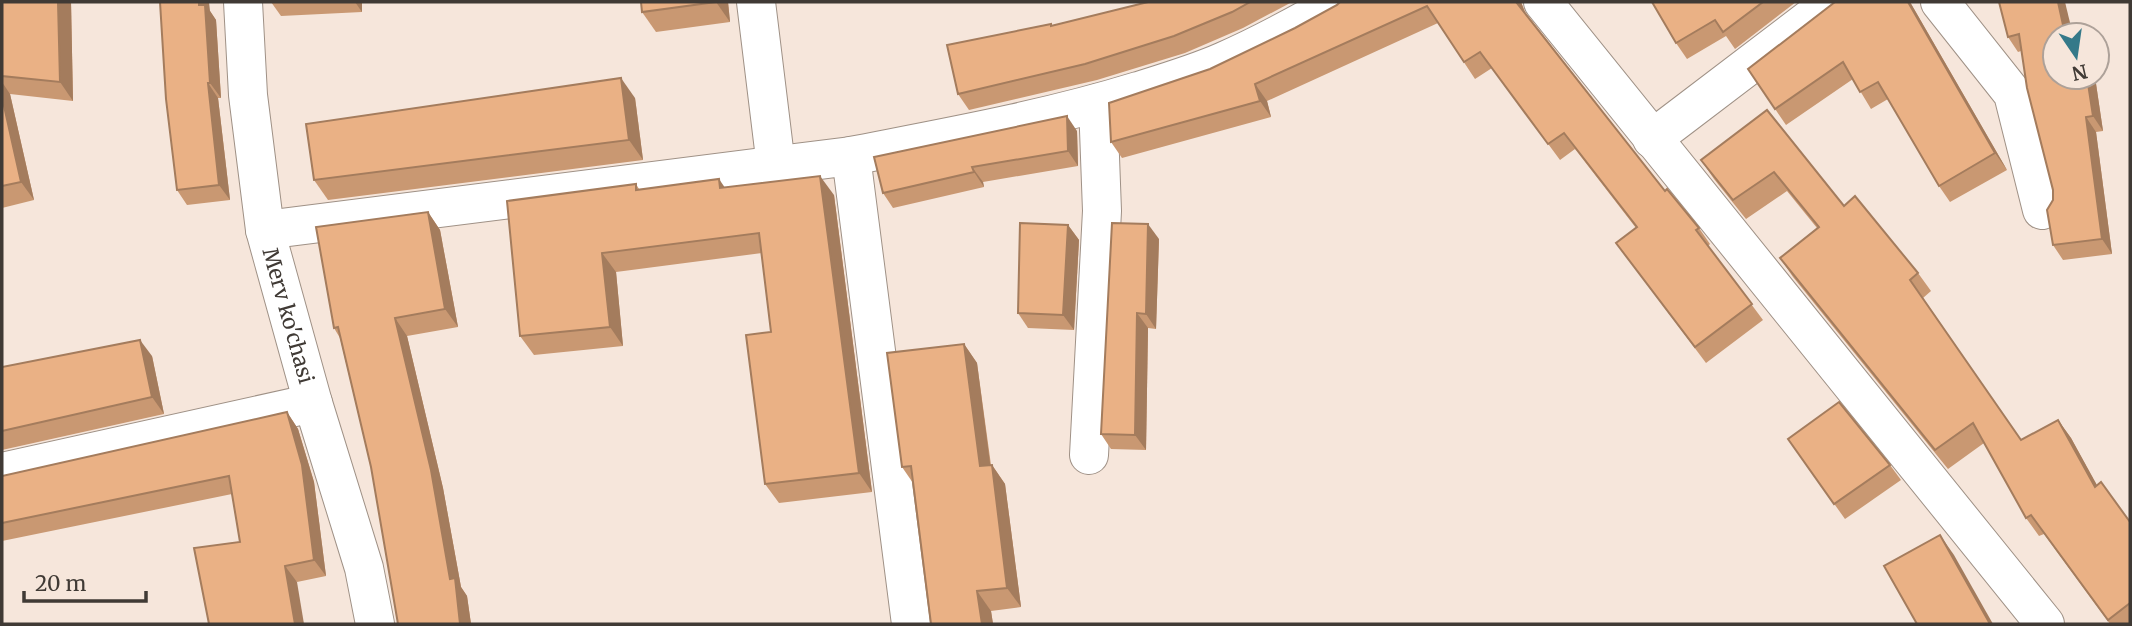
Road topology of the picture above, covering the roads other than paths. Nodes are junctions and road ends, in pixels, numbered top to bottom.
1 (243, 2) edge
2 (756, 2) edge
3 (1338, 2) edge
4 (1543, 2) edge
5 (1832, 2) edge
6 (1940, 2) edge
7 (1098, 103) junction
8 (1652, 139) junction
9 (851, 156) junction
10 (776, 166) junction
11 (2042, 209) dead end
12 (265, 230) junction
13 (313, 403) junction
14 (1089, 454) dead end
15 (2, 471) edge
16 (375, 624) edge
17 (911, 624) edge
18 (2045, 624) edge

1 - 12 street, Merv ko'chasi
2 - 10 street
3 - 7 street
4 - 8 street
5 - 8 street
6 - 11 street
7 - 9 street
7 - 14 street
8 - 18 street
9 - 10 street
9 - 17 street
10 - 12 street
12 - 13 street, Merv ko'chasi
13 - 15 street
13 - 16 street, Merv ko'chasi

